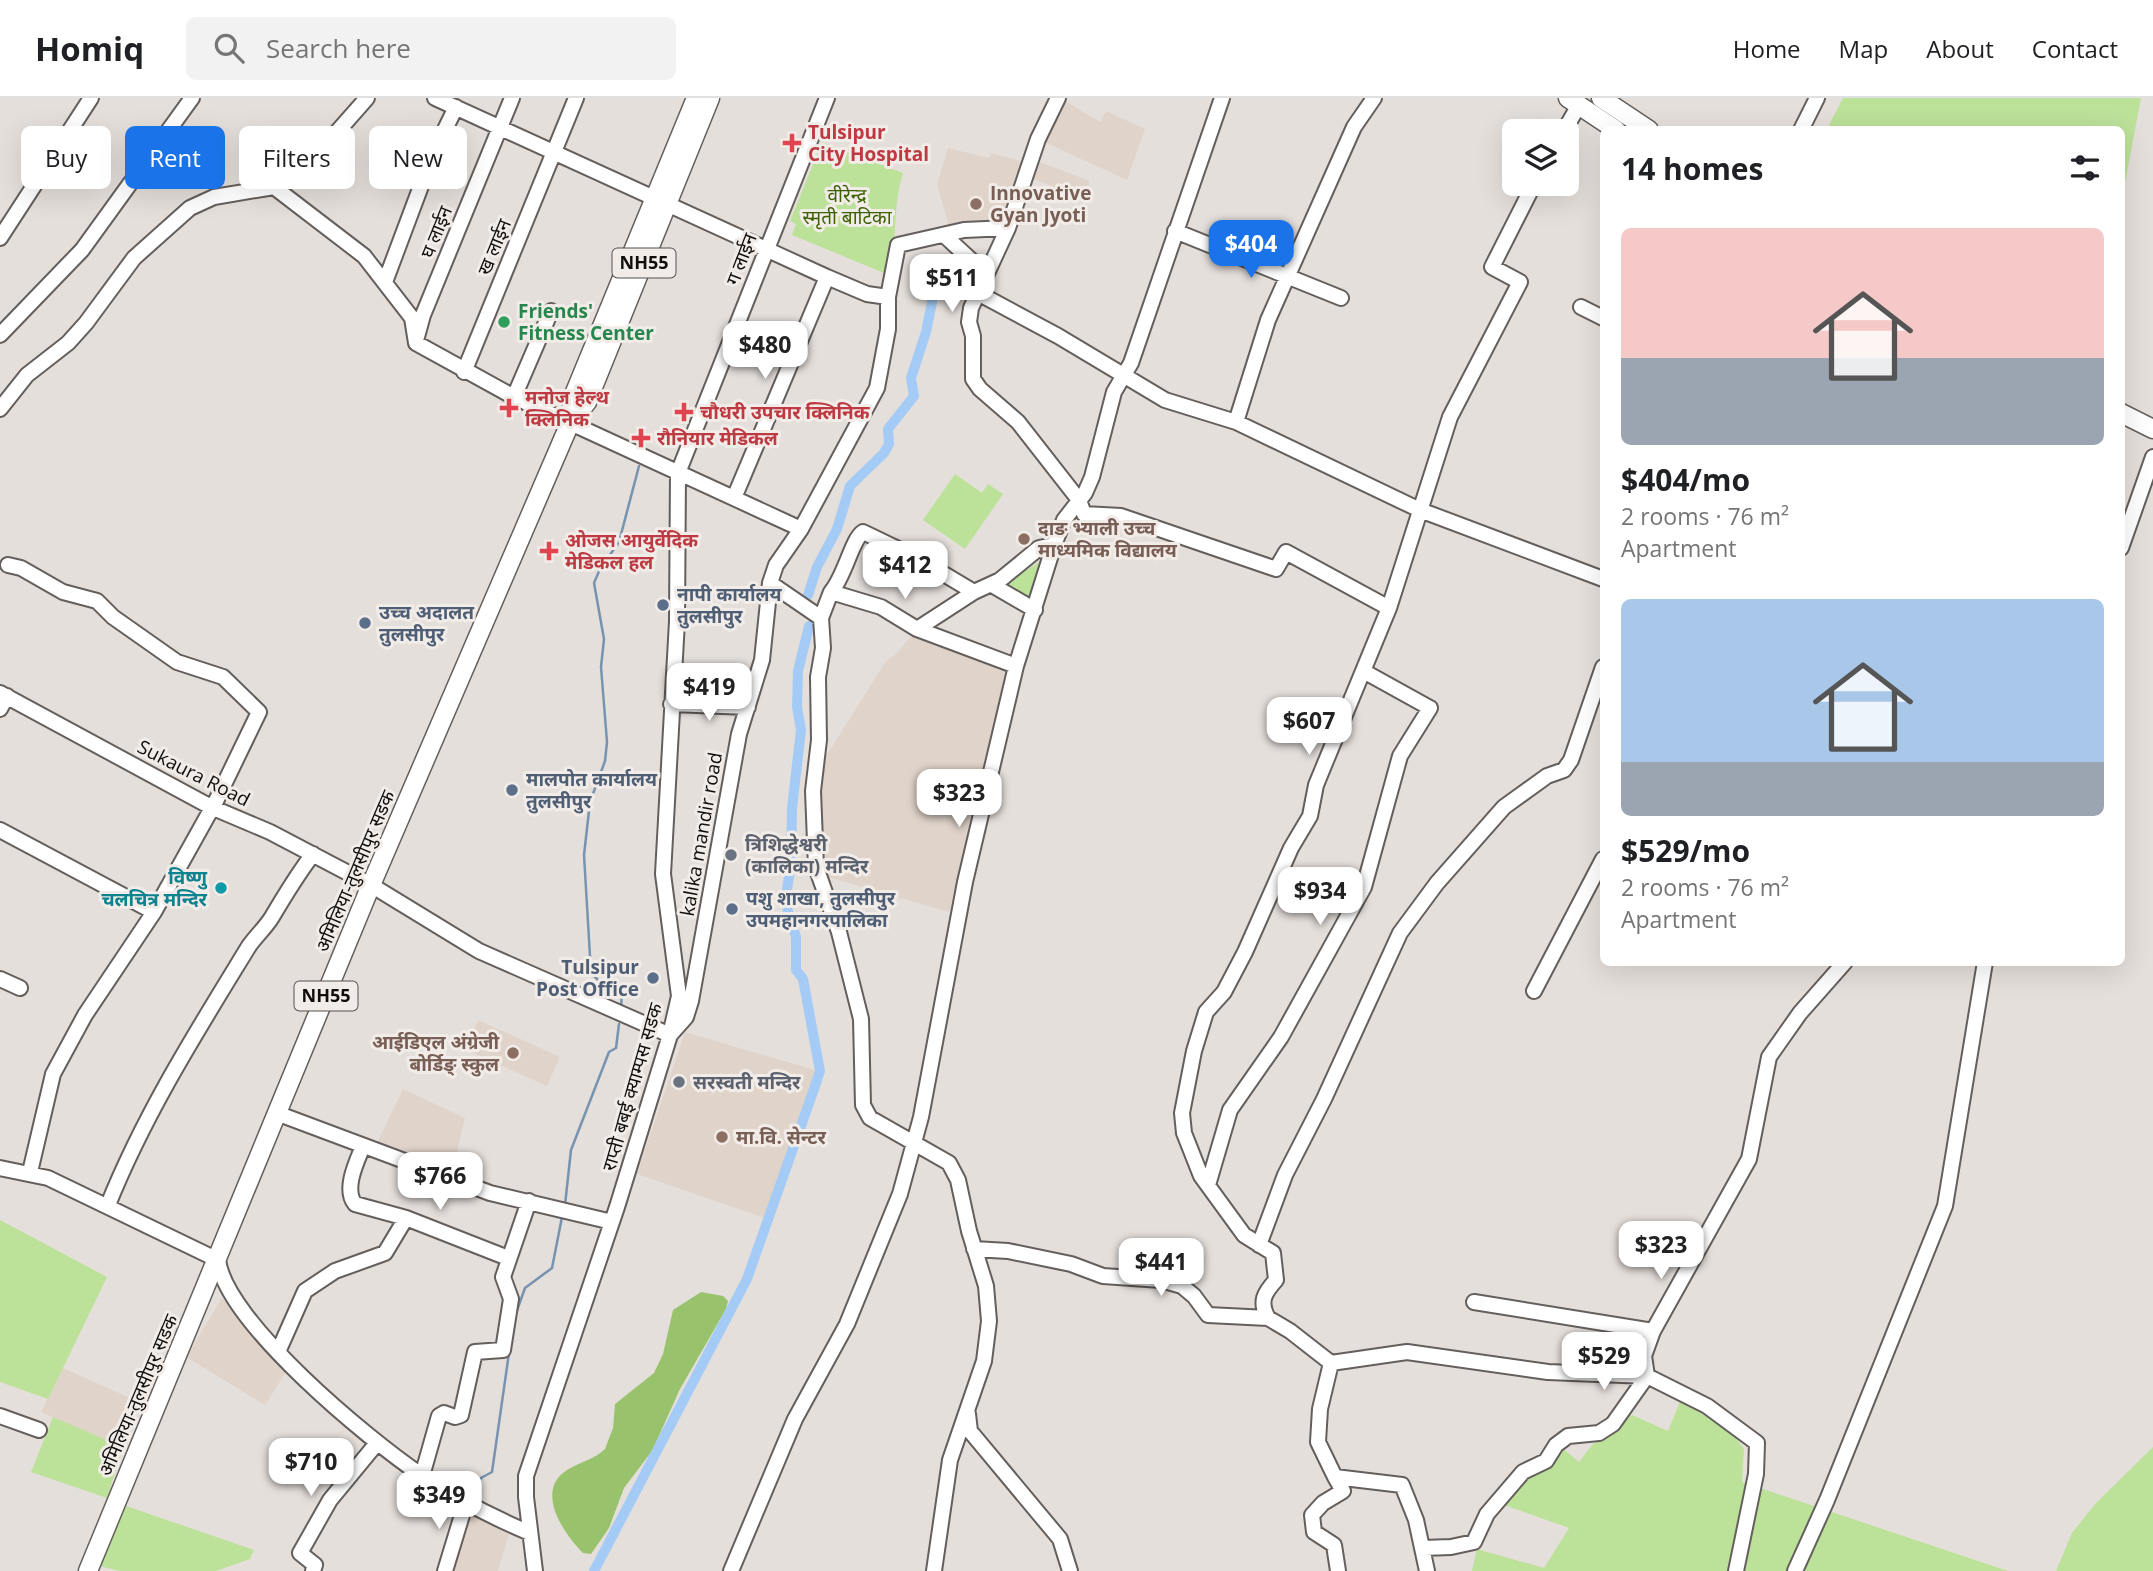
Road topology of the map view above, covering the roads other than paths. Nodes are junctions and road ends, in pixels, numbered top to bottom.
1 (91, 98) edge
2 (192, 98) edge
3 (367, 98) edge
4 (435, 98) edge
5 (512, 98) edge
6 (576, 98) edge
7 (696, 98) edge
8 (710, 98) edge
9 (827, 98) edge
10 (1058, 98) edge
11 (1222, 98) edge
12 (1374, 98) edge
13 (1601, 98) edge
14 (1817, 98) edge
15 (1574, 101) edge
16 (456, 107) junction
17 (1568, 119) edge
18 (342, 126) edge
19 (499, 126) junction
20 (1610, 126) edge
21 (1642, 126) edge
22 (1803, 126) edge
23 (554, 150) junction
24 (262, 189) edge
25 (277, 189) edge
26 (1528, 196) edge
27 (663, 199) junction
28 (1008, 228) junction
29 (1175, 231) junction
30 (945, 236) junction
31 (0, 238) edge
32 (766, 248) junction
33 (985, 273) junction
34 (1290, 276) junction
35 (828, 277) junction
36 (385, 282) junction
37 (976, 292) junction
38 (888, 298) junction
39 (1341, 298) dead end
40 (1581, 307) dead end
41 (551, 311) dead end
42 (1600, 316) edge
43 (0, 335) edge
44 (416, 343) junction
45 (464, 372) junction
46 (1123, 378) junction
47 (514, 397) junction
48 (0, 409) edge
49 (2125, 415) edge
50 (1236, 422) junction
51 (570, 423) junction
52 (2153, 429) edge
53 (2153, 457) edge
54 (678, 473) junction
55 (734, 498) junction
56 (1079, 500) junction
57 (1420, 510) junction
58 (801, 529) junction
59 (2125, 537) edge
60 (1054, 545) junction
61 (8, 565) dead end
62 (1600, 578) edge
63 (770, 583) junction
64 (992, 584) junction
65 (831, 592) junction
66 (974, 592) junction
67 (1389, 608) junction
68 (1035, 610) junction
69 (821, 618) junction
70 (917, 629) junction
71 (1016, 666) junction
72 (1365, 673) junction
73 (1600, 676) edge
74 (2, 699) edge
75 (671, 704) junction
76 (748, 706) junction
77 (211, 807) junction
78 (0, 830) edge
79 (313, 854) junction
80 (1600, 865) edge
81 (371, 885) junction
82 (154, 912) junction
83 (1841, 966) edge
84 (1984, 966) edge
85 (0, 979) edge
86 (20, 988) dead end
87 (1534, 991) dead end
88 (670, 1035) junction
89 (279, 1114) junction
90 (915, 1143) junction
91 (363, 1146) junction
92 (0, 1168) edge
93 (30, 1172) junction
94 (1208, 1185) junction
95 (529, 1201) junction
96 (108, 1205) junction
97 (406, 1218) junction
98 (612, 1222) junction
99 (1259, 1245) junction
100 (974, 1249) junction
101 (508, 1258) junction
102 (218, 1260) junction
103 (1474, 1303) dead end
104 (1268, 1318) junction
105 (1653, 1331) junction
106 (278, 1352) junction
107 (1331, 1363) junction
108 (1647, 1376) junction
109 (967, 1410) junction
110 (0, 1416) edge
111 (39, 1430) dead end
112 (377, 1443) junction
113 (422, 1476) junction
114 (1335, 1477) junction
115 (466, 1502) junction
116 (530, 1532) junction
117 (1423, 1548) junction
118 (88, 1571) edge
119 (313, 1571) edge
120 (445, 1571) edge
121 (535, 1571) edge
122 (731, 1571) edge
123 (934, 1571) edge
124 (1070, 1571) edge
125 (1338, 1571) edge
126 (1427, 1571) edge
127 (1736, 1571) edge
128 (1795, 1571) edge

1 - 31 street
2 - 43 street
3 - 18 street
4 - 16 street
5 - 19 street, घ लाईन
6 - 23 street, ख लाईन
7 - 27 main road, NH55
8 - 27 main road, NH55
9 - 32 street, ग लाईन
10 - 28 street
11 - 29 street
12 - 34 street
13 - 21 main road
14 - 22 street
15 - 17 street
15 - 20 main road
16 - 19 street
16 - 36 street
19 - 23 street
19 - 44 street, घ लाईन
23 - 27 street
23 - 45 street, ख लाईन
24 - 48 street
25 - 36 street
26 - 57 street
27 - 32 street
27 - 51 main road, NH55
28 - 30 street
28 - 33 street
29 - 34 street
29 - 46 street
30 - 33 street
30 - 38 street, kalika mandir road
32 - 35 street
32 - 54 street, ग लाईन
33 - 37 street
34 - 39 street
34 - 50 street
35 - 38 street
35 - 55 street
36 - 44 street
37 - 46 street
37 - 56 street
38 - 58 street, kalika mandir road
40 - 42 street
41 - 47 street
44 - 45 street
45 - 47 street
46 - 50 street
46 - 56 street
47 - 51 street
49 - 52 main road
50 - 57 street
51 - 54 street
51 - 81 main road, अमिलिया-तुलसीपुर सडक / NH55
53 - 59 street
54 - 55 street
54 - 75 street, राप्ती बबई क्याम्पस सडक
55 - 58 street
56 - 60 street
56 - 67 street
57 - 62 street
57 - 67 street
58 - 63 street, kalika mandir road
60 - 64 street
60 - 68 street
61 - 77 street
63 - 69 street
63 - 76 street, kalika mandir road
64 - 66 street
64 - 68 street
65 - 66 street
65 - 69 street
65 - 70 street
66 - 70 street
67 - 72 street
68 - 71 street
69 - 90 street
70 - 71 street
71 - 90 street
72 - 94 street
72 - 94 street
73 - 99 street
74 - 77 street, Sukaura Road
75 - 76 street
75 - 88 street, राप्ती बबई क्याम्पस सडक
76 - 88 street, kalika mandir road
77 - 79 street, Sukaura Road
77 - 82 street
78 - 82 street
79 - 81 street, Sukaura Road
79 - 96 street
80 - 87 street
81 - 88 street, Sukaura Road
81 - 89 main road, अमिलिया-तुलसीपुर सडक / NH55
82 - 93 street
83 - 105 street
84 - 128 street
85 - 86 street
88 - 98 street, राप्ती बबई क्याम्पस सडक
89 - 91 street
89 - 102 main road, अमिलिया-तुलसीपुर सडक / NH55
90 - 100 street
90 - 122 street
91 - 95 street
91 - 97 street
92 - 93 street
93 - 96 street
94 - 99 street
95 - 98 street
95 - 101 street
96 - 102 street
97 - 101 street
97 - 106 street
98 - 116 street, राप्ती बबई क्याम्पस सडक
99 - 104 street
100 - 104 street
100 - 109 street
101 - 113 street
102 - 106 street
102 - 118 main road, अमिलिया-तुलसीपुर सडक / NH55
103 - 105 street
104 - 107 street
105 - 108 street
106 - 112 street
107 - 108 street
107 - 114 street
108 - 117 street
108 - 127 street
109 - 123 street
109 - 124 street
110 - 111 street
112 - 113 street
112 - 119 street
113 - 115 street
114 - 117 street
114 - 125 street
115 - 116 street
115 - 120 street
116 - 121 street, राप्ती बबई क्याम्पस सडक
117 - 126 street

